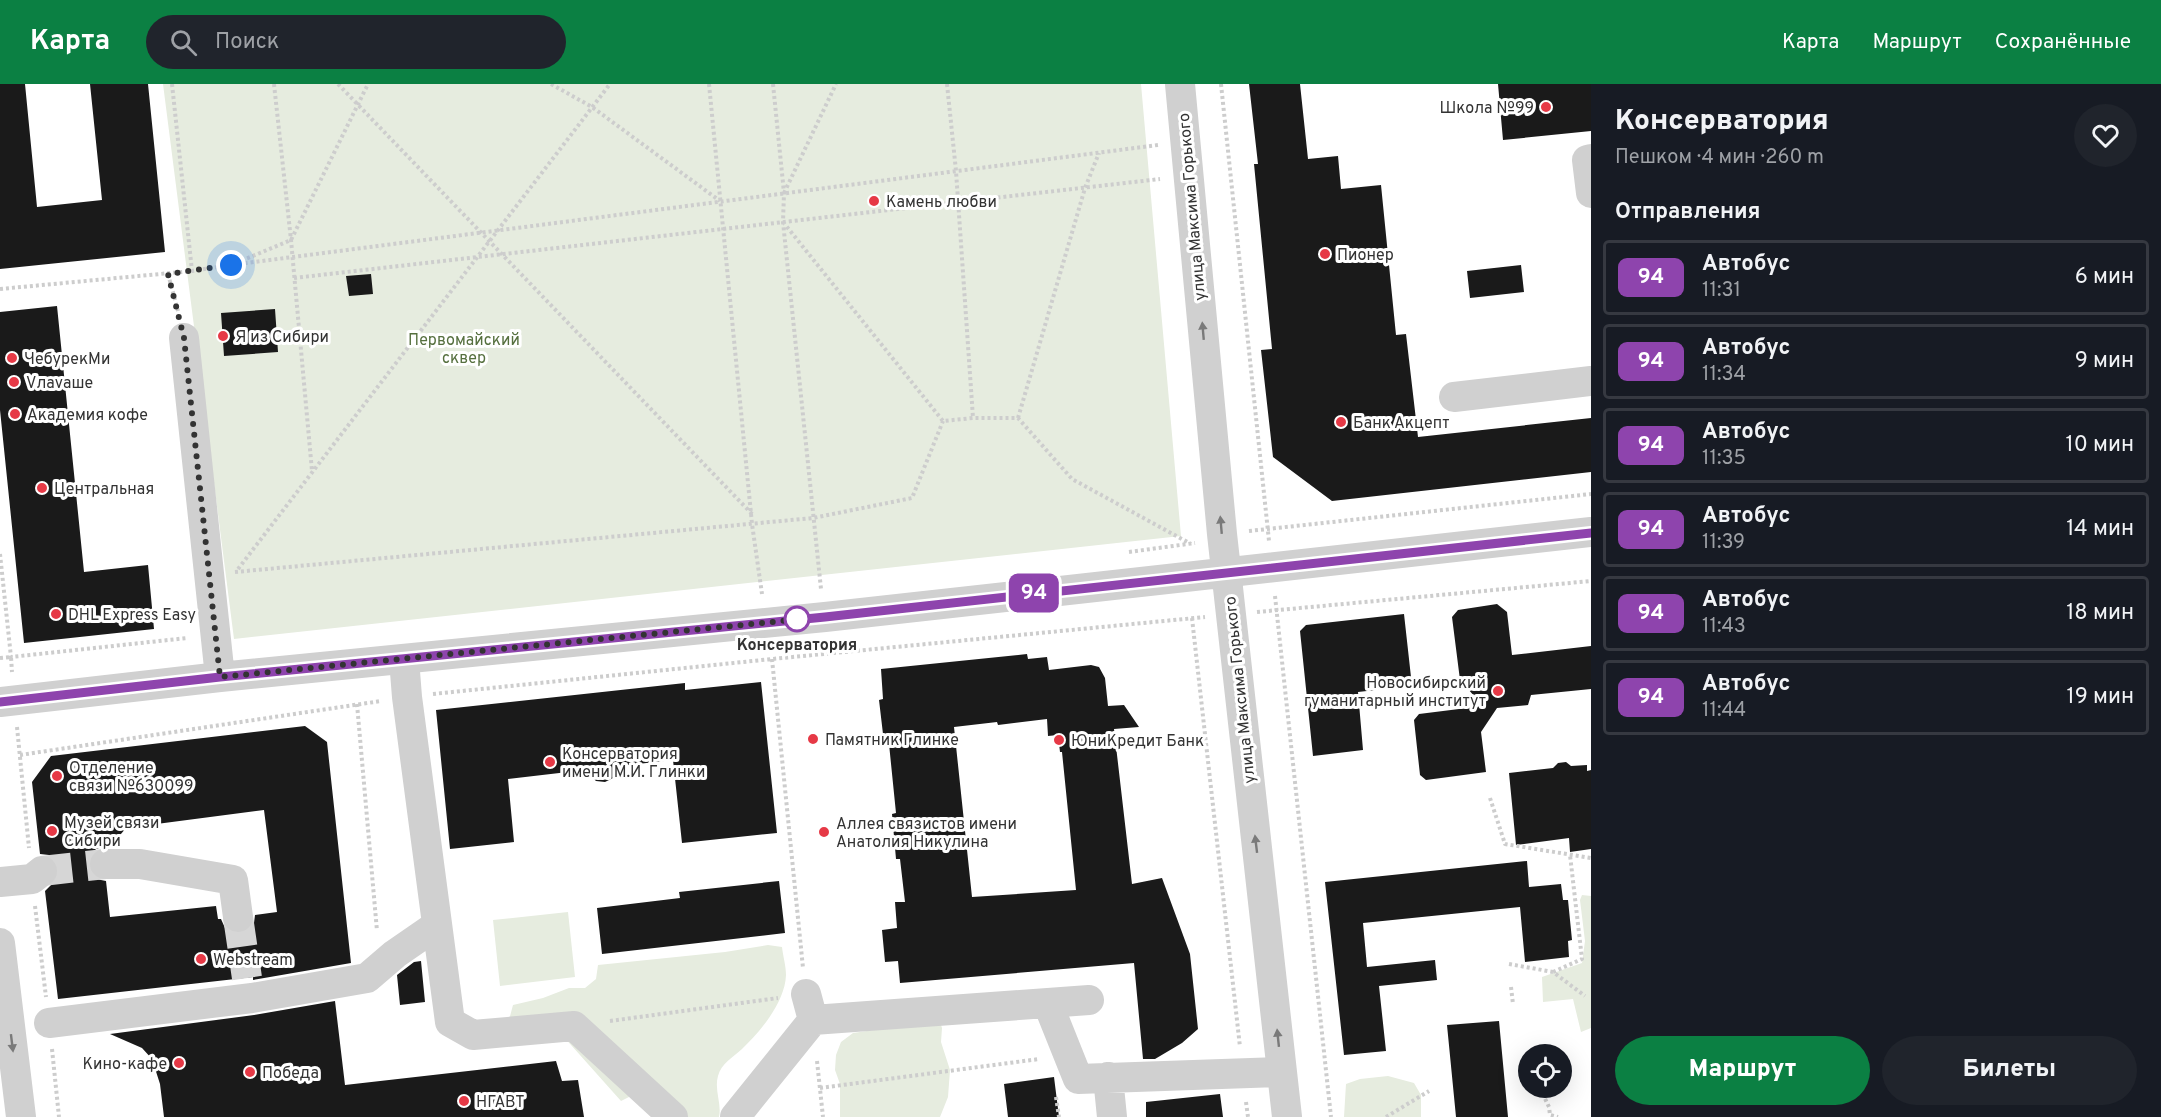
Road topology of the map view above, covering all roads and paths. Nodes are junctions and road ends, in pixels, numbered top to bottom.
1 (172, 84) edge
2 (274, 84) edge
3 (338, 84) edge
4 (368, 84) edge
5 (551, 84) edge
6 (610, 84) edge
7 (709, 84) edge
8 (773, 84) edge
9 (836, 84) edge
10 (947, 84) edge
11 (1180, 84) edge
12 (1221, 84) edge
13 (358, 105) junction
14 (592, 107) junction
15 (1186, 141) junction
16 (1100, 152) junction
17 (1591, 159) edge
18 (956, 171) junction
19 (1188, 176) junction
20 (1085, 188) junction
21 (1591, 192) edge
22 (784, 194) junction
23 (721, 201) junction
24 (958, 202) junction
25 (783, 222) junction
26 (723, 229) junction
27 (497, 230) junction
28 (481, 233) junction
29 (291, 240) junction
30 (490, 242) junction
31 (502, 254) junction
32 (292, 257) junction
33 (477, 257) junction
34 (231, 265) junction
35 (192, 272) junction
36 (168, 274) junction
37 (294, 278) junction
38 (0, 289) edge
39 (184, 338) joint
40 (1591, 381) edge
41 (1454, 397) dead end
42 (973, 418) junction
43 (1018, 418) junction
44 (943, 421) junction
45 (312, 472) junction
46 (1591, 494) edge
47 (753, 515) junction
48 (813, 518) junction
49 (752, 524) junction
50 (1268, 529) junction
51 (1591, 532) edge
52 (1222, 534) junction
53 (1191, 544) junction
54 (1122, 553) dead end
55 (0, 554) edge
56 (1272, 568) junction
57 (236, 572) junction
58 (1226, 573) junction
59 (1591, 581) edge
60 (832, 587) dead end
61 (821, 589) junction
62 (809, 590) dead end
63 (774, 593) dead end
64 (762, 594) junction
65 (750, 595) dead end
66 (212, 597) junction
67 (1276, 610) junction
68 (1231, 614) junction
69 (1192, 618) junction
70 (216, 635) junction
71 (404, 659) junction
72 (772, 659) junction
73 (220, 677) junction
74 (407, 697) junction
75 (0, 702) edge
76 (357, 704) junction
77 (1490, 798) dead end
78 (1570, 855) junction
79 (1591, 858) edge
80 (105, 864) tunnel mouth
81 (37, 875) junction
82 (0, 882) edge
83 (238, 917) tunnel mouth
84 (437, 925) junction
85 (377, 934) dead end
86 (0, 943) edge
87 (1509, 964) dead end
88 (1553, 972) junction
89 (1511, 987) dead end
90 (1585, 996) dead end
91 (1089, 1000) dead end
92 (1048, 1004) junction
93 (1513, 1004) dead end
94 (809, 1007) junction
95 (49, 1023) junction
96 (574, 1026) junction
97 (1040, 1058) dead end
98 (1242, 1072) junction
99 (1281, 1072) junction
100 (1108, 1077) junction
101 (1055, 1087) dead end
102 (820, 1088) junction
103 (1429, 1091) dead end
104 (1545, 1098) edge
105 (21, 1117) edge
106 (59, 1117) edge
107 (673, 1117) edge
108 (735, 1117) edge
109 (823, 1117) edge
110 (1059, 1117) edge
111 (1112, 1117) edge
112 (1248, 1117) edge
113 (1287, 1117) edge
114 (1331, 1117) edge
115 (1386, 1117) edge
116 (1558, 1117) edge

1 - 35 path
2 - 29 path
3 - 13 path
4 - 13 path
5 - 14 path
6 - 14 path
7 - 23 path
8 - 22 path
9 - 22 path
10 - 18 path
11 - 15 street, улица Максима Горького
12 - 50 path
13 - 28 path
13 - 29 path
14 - 23 path
14 - 27 path
15 - 16 path
15 - 19 street, улица Максима Горького
16 - 18 path
16 - 20 path
17 - 21 street
18 - 22 path
18 - 24 path
19 - 20 path
52 -> 19 street, улица Максима Горького
20 - 24 path
20 - 43 path
22 - 23 path
22 - 25 path
23 - 26 path
23 - 27 path
24 - 25 path
24 - 42 path
25 - 26 path
25 - 44 path
25 - 48 path
26 - 31 path
26 - 47 path
27 - 28 path
27 - 30 path
28 - 30 path
28 - 32 path
29 - 32 path
29 - 34 path
30 - 31 path
30 - 33 path
31 - 33 path
31 - 47 path
32 - 34 path
32 - 37 path
33 - 37 path
33 - 45 path
34 - 35 path
35 - 36 path
36 - 38 path
36 - 39 path
37 - 45 path
39 - 66 street
40 - 41 street
42 - 43 path
42 - 44 path
43 - 53 path
44 - 48 path
45 - 57 path
46 - 50 path
47 - 49 path
48 - 49 path
48 - 61 path
49 - 57 path
49 - 64 path
50 - 52 path
50 - 56 path
51 - 56 street
52 - 53 path
52 - 58 street, улица Максима Горького
53 - 54 path
55 - 70 path
56 - 58 street
56 - 67 path
57 - 66 path
58 - 68 street, улица Максима Горького
58 - 71 street
59 - 67 path
60 - 61 path
61 - 62 path
63 - 64 path
64 - 65 path
66 - 70 street
67 - 68 path
67 - 114 path
68 - 69 path
99 -> 68 street, улица Максима Горького
69 - 72 path
69 - 98 path
70 - 73 street
71 - 73 street
71 - 74 street
72 - 74 path
72 - 94 path
73 - 75 street
74 - 76 path
74 - 84 street
76 - 81 path
76 - 85 path
77 - 78 path
78 - 79 path
78 - 88 path
80 - 83 street
81 - 82 street
81 - 95 path
84 - 95 street
84 - 96 street
86 -> 105 street
87 - 88 path
88 - 90 path
89 - 93 path
91 - 92 street
92 - 94 street
92 - 100 street
94 - 96 path
94 - 102 path
94 - 108 street
95 - 106 path
96 - 107 street
97 - 102 path
98 - 99 street
98 - 100 street
98 - 112 path
99 - 113 street, улица Максима Горького
100 - 111 street
101 - 110 path
102 - 109 path
103 - 115 path
104 - 116 path

